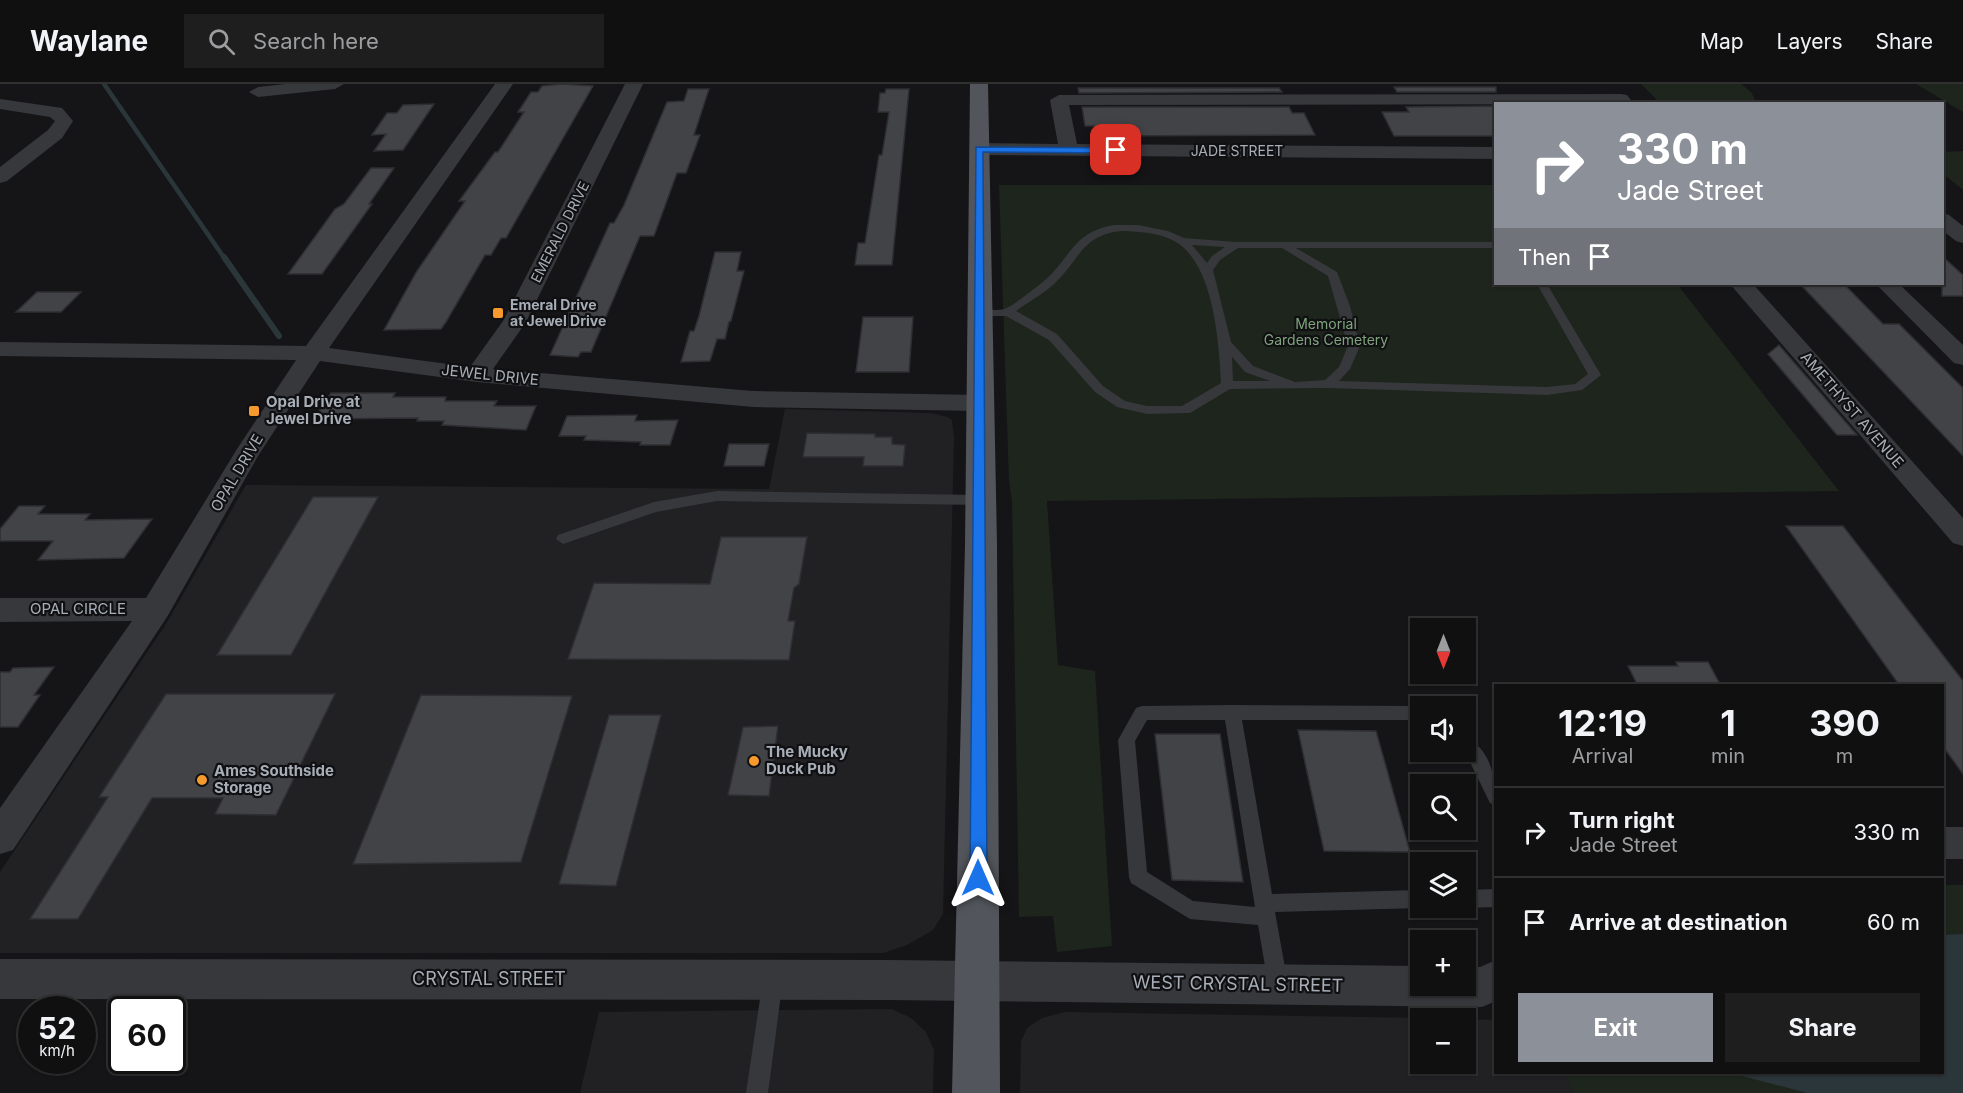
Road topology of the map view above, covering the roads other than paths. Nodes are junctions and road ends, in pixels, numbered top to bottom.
1 (335, 84) edge
2 (504, 84) edge
3 (634, 84) edge
4 (979, 84) edge
5 (258, 92) dead end
6 (1624, 102) edge
7 (0, 104) edge
8 (979, 149) junction
9 (1069, 150) junction
10 (1494, 153) edge
11 (0, 177) edge
12 (1944, 221) edge
13 (1963, 237) edge
14 (1182, 241) junction
15 (1494, 244) edge
16 (1236, 245) junction
17 (1284, 245) junction
18 (1207, 270) junction
19 (1543, 285) edge
20 (1742, 285) edge
21 (1888, 285) edge
22 (1008, 312) junction
23 (979, 313) junction
24 (1225, 343) junction
25 (0, 349) edge
26 (313, 354) junction
27 (1963, 358) edge
28 (477, 375) junction
29 (1328, 384) junction
30 (1227, 385) junction
31 (1294, 386) junction
32 (979, 403) junction
33 (980, 500) junction
34 (1963, 536) edge
35 (563, 539) dead end
36 (156, 609) junction
37 (0, 610) edge
38 (1232, 712) junction
39 (1410, 713) edge
40 (1476, 757) edge
41 (1494, 794) edge
42 (0, 838) edge
43 (1944, 843) edge
44 (1963, 843) edge
45 (1476, 898) edge
46 (1494, 898) edge
47 (1410, 900) edge
48 (1266, 910) junction
49 (0, 979) edge
50 (773, 979) junction
51 (978, 980) junction
52 (1494, 981) edge
53 (1279, 985) junction
54 (757, 1093) edge
55 (976, 1093) edge

1 - 5 street
2 - 26 street, OPAL DRIVE
3 - 28 street, EMERALD DRIVE
4 - 8 main road
6 - 9 street
7 - 11 street
8 - 9 street, JADE STREET
8 - 23 main road
9 - 10 street, JADE STREET
12 - 13 street
14 - 16 lane
14 - 18 lane
14 - 22 lane
15 - 17 lane
16 - 17 lane
16 - 18 lane
17 - 29 lane
18 - 24 lane
19 - 29 lane
20 - 34 street, AMETHYST AVENUE
21 - 27 street
22 - 23 lane
22 - 30 lane
23 - 32 main road
24 - 30 lane
24 - 31 lane
25 - 26 street, JEWEL DRIVE
26 - 28 street, JEWEL DRIVE
26 - 36 street, OPAL DRIVE
28 - 32 street, JEWEL DRIVE
29 - 31 lane
30 - 31 lane
32 - 33 main road
33 - 35 lane
33 - 51 main road
36 - 37 street, OPAL CIRCLE
36 - 42 street, OPAL DRIVE
38 - 39 lane
38 - 48 lane
38 - 48 lane
40 - 41 lane
43 - 44 street
45 - 46 lane
47 - 48 lane
48 - 53 lane
49 - 50 street, CRYSTAL STREET
50 - 51 street, CRYSTAL STREET
50 - 54 lane
51 - 53 street, WEST CRYSTAL STREET
51 - 55 main road
52 - 53 street, WEST CRYSTAL STREET

